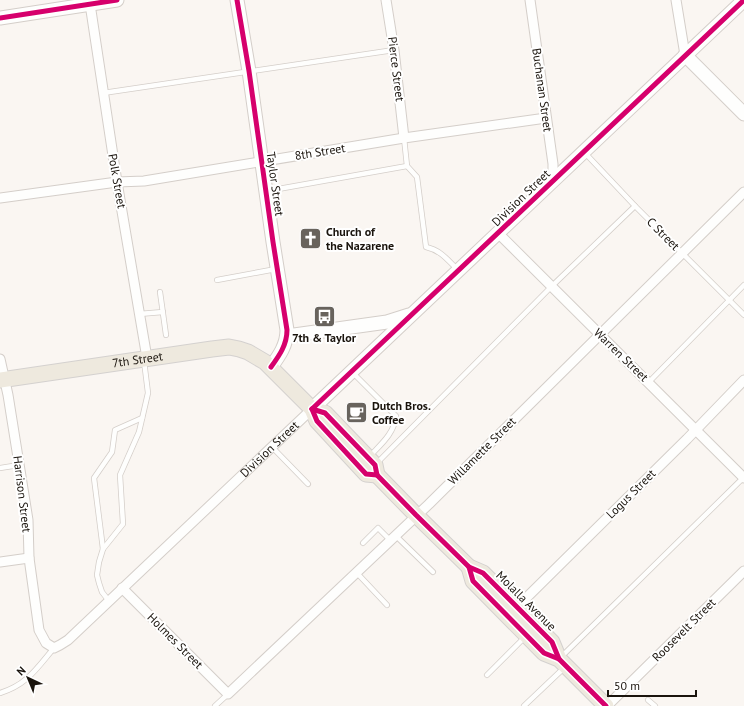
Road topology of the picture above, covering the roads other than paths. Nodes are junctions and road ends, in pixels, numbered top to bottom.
1 (117, 0) edge
2 (237, 0) edge
3 (386, 0) edge
4 (530, 0) edge
5 (676, 0) edge
6 (744, 0) edge
7 (92, 3) edge
8 (0, 18) edge
9 (394, 50) junction
10 (685, 55) junction
11 (248, 71) junction
12 (103, 93) junction
13 (744, 114) edge
14 (546, 118) junction
15 (404, 138) junction
16 (584, 152) junction
17 (261, 161) junction
18 (407, 166) junction
19 (554, 181) junction
20 (117, 182) junction
21 (266, 192) junction
22 (744, 192) edge
23 (0, 198) edge
24 (635, 206) junction
25 (498, 233) junction
26 (682, 253) junction
27 (277, 269) junction
28 (458, 271) junction
29 (217, 280) dead end
30 (744, 285) edge
31 (552, 286) junction
32 (160, 292) dead end
33 (729, 300) junction
34 (416, 311) junction
35 (163, 312) junction
36 (140, 314) junction
37 (744, 315) edge
38 (166, 335) dead end
39 (600, 335) junction
40 (287, 336) junction
41 (145, 358) junction
42 (0, 359) edge
43 (271, 367) junction
44 (352, 372) junction
45 (2, 379) edge
46 (744, 380) edge
47 (649, 382) junction
48 (312, 410) junction
49 (142, 418) junction
50 (695, 429) junction
51 (272, 447) junction
52 (19, 465) junction
53 (374, 466) junction
54 (0, 468) edge
55 (744, 478) edge
56 (308, 484) dead end
57 (416, 516) junction
58 (393, 538) junction
59 (363, 543) dead end
60 (103, 548) junction
61 (29, 558) junction
62 (0, 562) edge
63 (469, 567) junction
64 (744, 571) edge
65 (356, 572) junction
66 (433, 572) dead end
67 (122, 588) junction
68 (109, 601) junction
69 (388, 605) dead end
70 (518, 607) junction
71 (526, 635) junction
72 (54, 648) junction
73 (563, 662) junction
74 (487, 675) dead end
75 (0, 692) edge
76 (228, 694) junction
77 (648, 700) dead end
78 (215, 706) edge
79 (524, 706) edge
80 (606, 706) edge
81 (655, 706) edge

1 - 7 street
2 - 11 street, Taylor Street
3 - 9 street, Pierce Street
4 - 14 street, Buchanan Street
5 - 10 street
6 - 10 street, Division Street
7 - 8 street
7 - 12 street, Polk Street
9 - 11 lane
9 - 15 street, Pierce Street
10 - 13 street
10 - 16 street, Division Street
11 - 12 lane
11 - 17 street, Taylor Street
12 - 20 street, Polk Street
14 - 15 street, 8th Street
14 - 19 street, Buchanan Street
15 - 17 street, 8th Street
15 - 18 lane
16 - 19 street, Division Street
16 - 24 lane, C Street
17 - 20 street, 8th Street
17 - 21 street, Taylor Street
18 - 21 lane
18 - 28 lane
19 - 25 street, Division Street
20 - 23 street, 8th Street
20 - 36 street, Polk Street
21 - 27 street, Taylor Street
22 - 26 street, Willamette Street
24 - 26 lane, C Street
24 - 31 lane
25 - 28 street, Division Street
25 - 31 street, Warren Street
26 - 33 lane, C Street
26 - 39 street, Willamette Street
27 - 29 lane
27 - 40 street, Taylor Street
28 - 34 street, Division Street
30 - 33 lane
31 - 39 street, Warren Street
31 - 53 lane
32 - 35 lane
33 - 37 lane, C Street
33 - 47 lane
34 - 40 street
34 - 44 street, Division Street
35 - 36 lane
35 - 38 lane
36 - 41 street, Polk Street
39 - 47 street, Warren Street
39 - 57 street, Willamette Street
40 - 43 street, Taylor Street
41 - 43 main road, 7th Street
41 - 45 main road, 7th Street
41 - 49 lane
42 - 45 street, Harrison Street
43 - 48 main road, Molalla Avenue
44 - 48 street, Division Street
44 - 53 lane
45 - 52 street, Harrison Street
46 - 50 street, Logus Street
47 - 50 street, Warren Street
48 - 51 street, Division Street
48 - 53 main road, Molalla Avenue
49 - 60 lane
49 - 60 lane
50 - 55 street, Warren Street
50 - 70 street, Logus Street
51 - 56 lane
51 - 67 street, Division Street
52 - 54 lane
52 - 61 street, Harrison Street
53 - 57 main road, Molalla Avenue
55 - 73 lane
57 - 58 street, Willamette Street
57 - 63 main road, Molalla Avenue
58 - 59 lane
58 - 65 street, Willamette Street
58 - 66 lane
60 - 68 lane
61 - 62 street
61 - 72 street, Harrison Street
63 - 70 main road, Molalla Avenue
63 - 71 main road, Molalla Avenue
64 - 80 street, Roosevelt Street
65 - 69 lane
65 - 76 street, Willamette Street
67 - 68 street, Division Street
67 - 76 street, Holmes Street
68 - 72 street, Division Street
70 - 73 main road, Molalla Avenue
71 - 73 main road, Molalla Avenue
71 - 74 lane
72 - 75 lane
73 - 79 lane
73 - 80 main road, Molalla Avenue
76 - 78 lane, Willamette Street
77 - 81 lane

